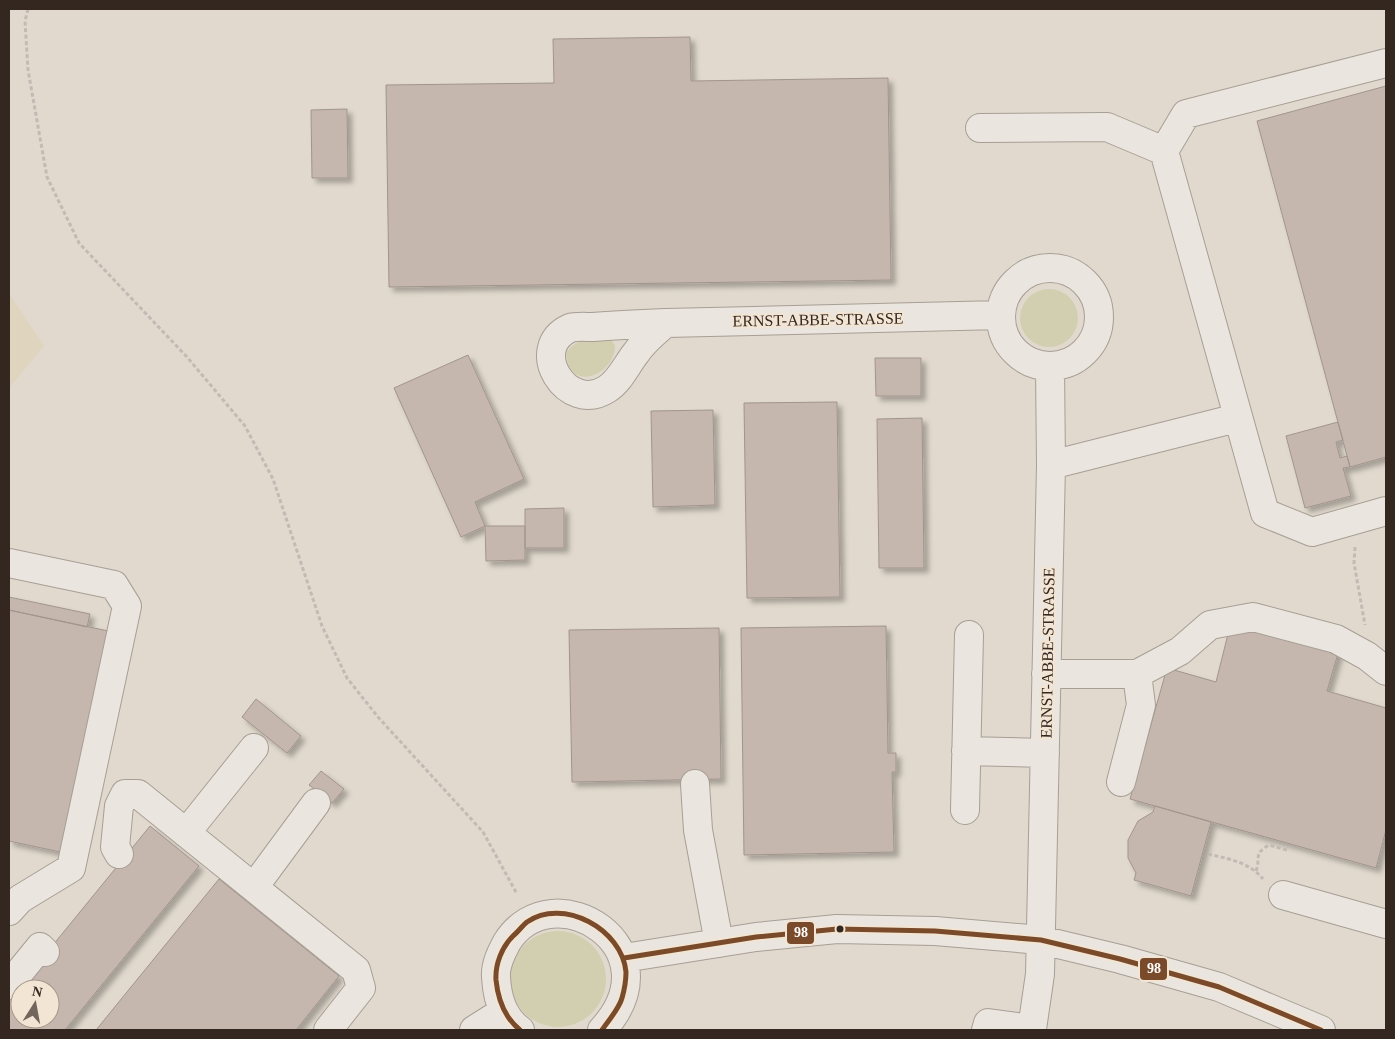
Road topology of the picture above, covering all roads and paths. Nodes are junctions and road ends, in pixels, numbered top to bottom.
1 (28, 9) edge
2 (1386, 63) edge
3 (980, 128) dead end
4 (1164, 151) junction
5 (1001, 315) junction
6 (666, 323) dead end
7 (1050, 366) junction
8 (1237, 418) junction
9 (1051, 465) junction
10 (1386, 511) edge
11 (1357, 519) junction
12 (9, 563) edge
13 (969, 635) dead end
14 (1377, 663) edge
15 (1046, 674) junction
16 (1137, 674) junction
17 (254, 748) dead end
18 (966, 751) junction
19 (1045, 752) junction
20 (1121, 782) dead end
21 (695, 784) dead end
22 (316, 803) dead end
23 (965, 810) dead end
24 (186, 833) junction
25 (1288, 846) dead end
26 (119, 854) dead end
27 (1208, 854) dead end
28 (1256, 871) junction
29 (254, 887) junction
30 (517, 894) dead end
31 (1283, 895) joint
32 (9, 911) edge
33 (1386, 924) edge
34 (1042, 940) junction
35 (719, 943) junction
36 (45, 952) dead end
37 (624, 958) junction
38 (9, 985) edge
39 (512, 1021) edge
40 (328, 1030) edge
41 (474, 1030) edge
42 (602, 1030) edge
43 (986, 1030) edge
44 (1036, 1030) edge
45 (1321, 1030) edge

1 - 30 path
2 - 4 street
3 - 4 street
4 - 8 street
5 - 6 street, ERNST-ABBE-STRASSE
5 - 7 street
5 - 7 street
7 - 9 street, ERNST-ABBE-STRASSE
8 - 9 street
8 - 11 street
9 - 15 street, ERNST-ABBE-STRASSE
10 - 11 street
11 - 14 path
12 - 32 street
13 - 18 street
14 - 16 street
15 - 16 street
15 - 19 street, ERNST-ABBE-STRASSE
16 - 20 street
17 - 24 street
18 - 19 street
18 - 23 street
19 - 34 street, ERNST-ABBE-STRASSE
21 - 35 street
22 - 29 street
24 - 26 street
24 - 29 street
25 - 28 path
27 - 28 path
28 - 31 path
29 - 40 street
31 - 33 street
34 - 35 street
34 - 44 street, ERNST-ABBE-STRASSE
34 - 45 street
35 - 37 street
36 - 38 street
37 - 39 street
37 - 42 street
39 - 41 street
43 - 44 street

